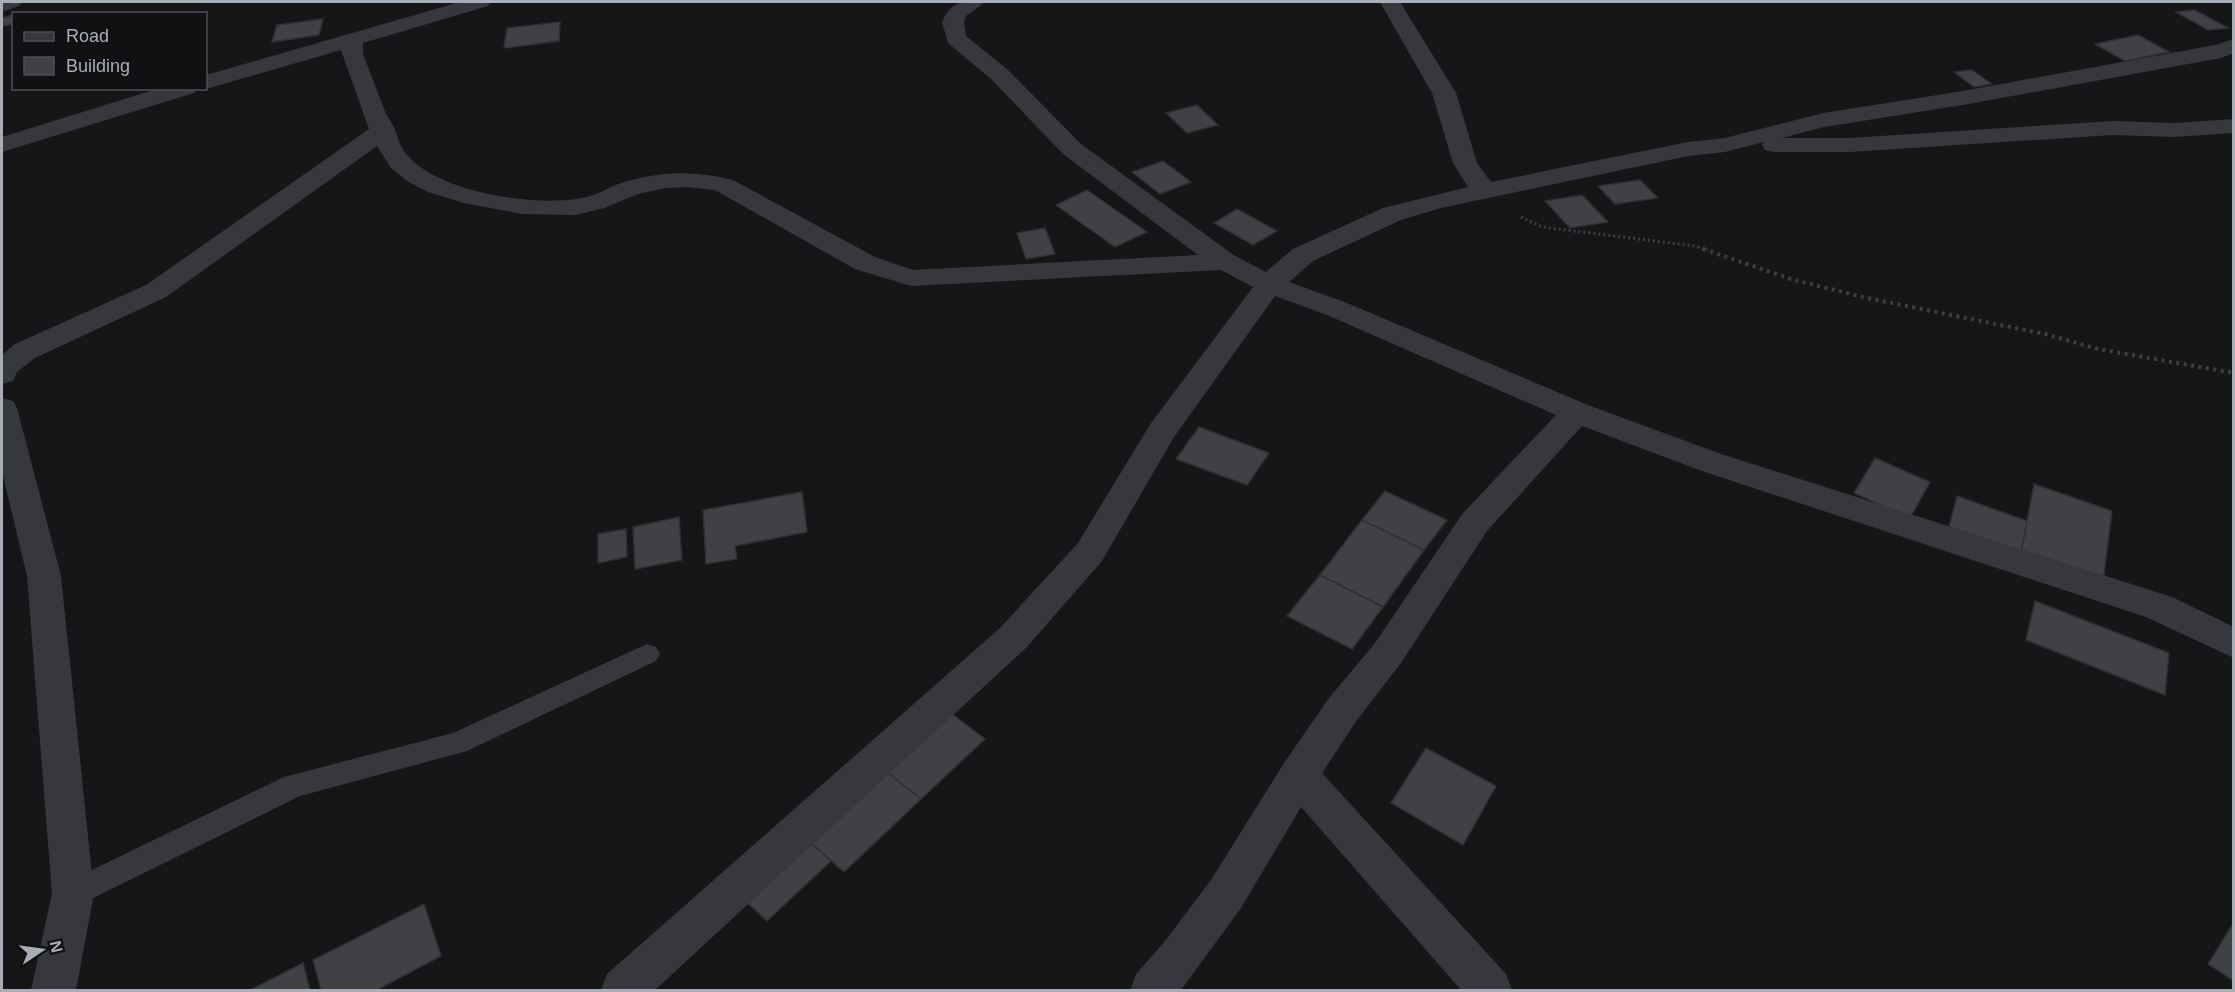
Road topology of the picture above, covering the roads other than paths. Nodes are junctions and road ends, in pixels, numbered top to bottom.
1 (12, 2) edge
2 (481, 2) edge
3 (973, 2) edge
4 (1390, 2) edge
5 (2, 6) edge
6 (351, 38) junction
7 (2234, 45) edge
8 (207, 82) edge
9 (179, 90) edge
10 (2234, 126) edge
11 (383, 130) junction
12 (2, 144) edge
13 (1725, 144) junction
14 (1484, 191) junction
15 (1225, 262) junction
16 (1269, 284) junction
17 (13, 355) edge
18 (2, 374) edge
19 (2, 408) edge
20 (1577, 412) junction
21 (2234, 644) edge
22 (647, 654) dead end
23 (1298, 775) junction
24 (73, 894) junction
25 (54, 990) edge
26 (623, 990) edge
27 (1152, 990) edge
28 (1490, 990) edge

1 - 5 street
2 - 6 street
3 - 15 street
4 - 14 street
6 - 8 street
6 - 11 street
7 - 13 street
9 - 12 street
10 - 13 street
11 - 15 street
11 - 17 street
13 - 14 street
14 - 16 street
15 - 16 street
16 - 20 street
16 - 26 street
17 - 18 street
19 - 24 street
20 - 21 street
20 - 23 street
22 - 24 lane
23 - 27 street
23 - 28 street
24 - 25 street

